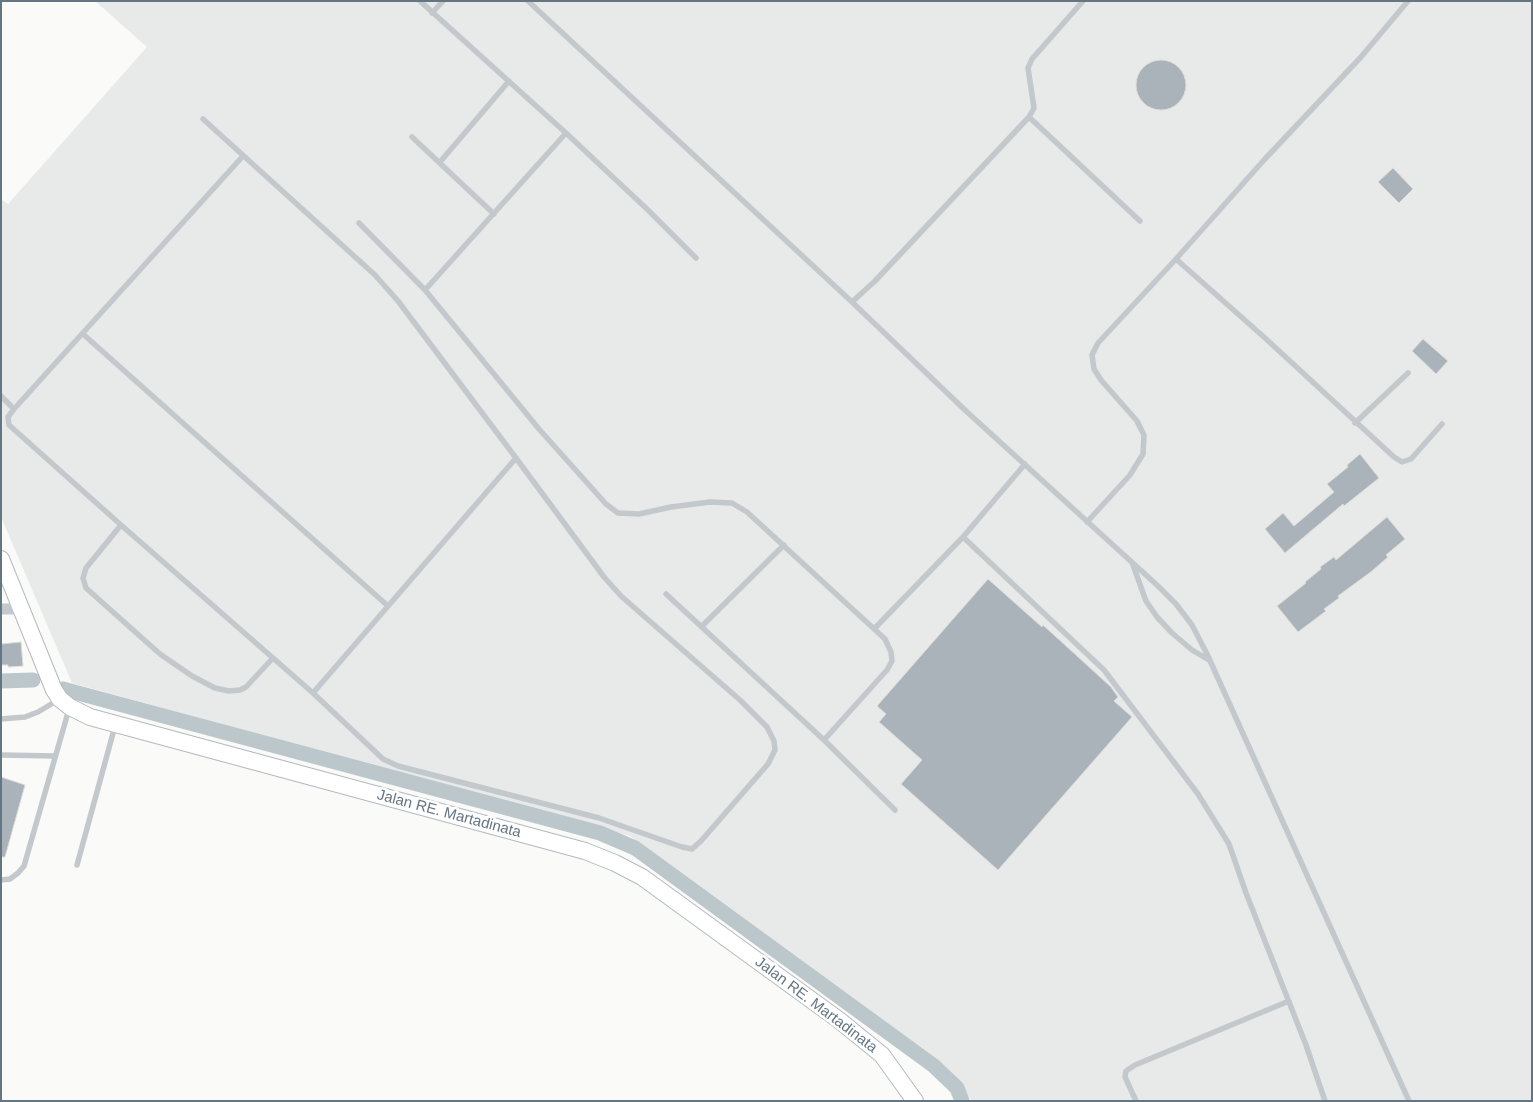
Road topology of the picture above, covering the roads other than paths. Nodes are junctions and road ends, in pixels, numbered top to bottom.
1 (420, 1) edge
2 (443, 1) edge
3 (528, 1) edge
4 (1083, 1) edge
5 (1408, 1) edge
6 (432, 12) junction
7 (509, 81) junction
8 (1029, 117) junction
9 (203, 119) dead end
10 (566, 133) junction
11 (412, 137) dead end
12 (243, 156) junction
13 (440, 162) junction
14 (494, 214) junction
15 (1140, 221) dead end
16 (360, 223) dead end
17 (696, 258) dead end
18 (1176, 259) junction
19 (425, 290) junction
20 (852, 302) junction
21 (83, 334) junction
22 (1408, 373) dead end
23 (1, 396) edge
24 (14, 409) junction
25 (1355, 422) junction
26 (1442, 424) dead end
27 (516, 458) junction
28 (1025, 464) junction
29 (1087, 522) junction
30 (121, 525) junction
31 (963, 537) junction
32 (784, 545) junction
33 (1, 559) edge
34 (1133, 563) junction
35 (666, 594) dead end
36 (388, 606) junction
37 (1, 608) edge
38 (21, 608) junction
39 (702, 626) junction
40 (875, 628) junction
41 (273, 658) junction
42 (1210, 660) junction
43 (313, 693) junction
44 (65, 703) junction
45 (1, 719) edge
46 (116, 724) junction
47 (824, 740) junction
48 (1, 755) edge
49 (55, 756) junction
50 (895, 810) dead end
51 (77, 865) dead end
52 (1, 880) edge
53 (1289, 1001) junction
54 (915, 1101) edge
55 (1136, 1101) edge
56 (1325, 1101) edge
57 (1409, 1101) edge

1 - 6 lane
2 - 6 lane
3 - 20 lane
4 - 8 lane
5 - 18 lane
6 - 7 lane
7 - 10 lane
7 - 13 lane
8 - 15 lane
8 - 20 lane
9 - 12 lane
10 - 14 lane
10 - 17 lane
11 - 13 lane
12 - 21 lane
12 - 27 lane
13 - 14 lane
14 - 19 lane
16 - 19 lane
18 - 25 lane
18 - 29 lane
19 - 32 lane
20 - 28 lane
21 - 24 lane
21 - 36 lane
22 - 25 lane
23 - 24 lane
24 - 30 lane
25 - 26 lane
27 - 36 lane
27 - 43 lane
28 - 29 lane
28 - 31 lane
29 - 34 lane
30 - 41 lane
30 - 41 lane
31 - 40 lane
31 - 53 lane
32 - 39 lane
32 - 40 lane
33 - 38 main road
34 - 42 lane
34 - 42 lane
35 - 39 lane
36 - 43 lane
37 - 38 street
38 - 44 main road
39 - 47 lane
40 - 47 lane
41 - 43 lane
42 - 57 lane
44 - 45 lane
44 - 46 main road, Jalan RE. Martadinata
44 - 49 lane
46 - 51 lane
46 - 54 main road, Jalan RE. Martadinata
47 - 50 lane
48 - 49 lane
49 - 52 lane
53 - 55 lane
53 - 56 lane

